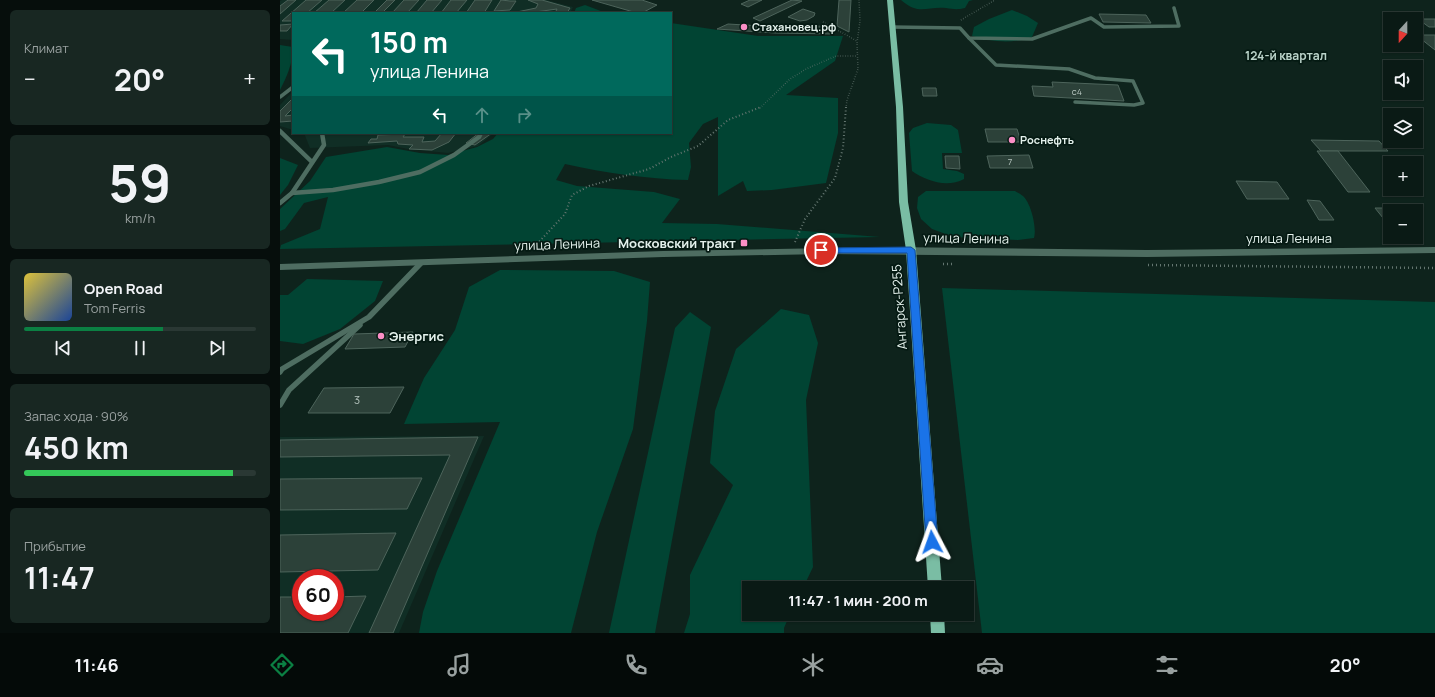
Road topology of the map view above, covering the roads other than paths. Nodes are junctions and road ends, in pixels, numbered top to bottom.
1 (890, 0) edge
2 (1174, 8) dead end
3 (892, 27) junction
4 (969, 38) junction
5 (292, 88) edge
6 (280, 97) edge
7 (1076, 102) dead end
8 (280, 130) edge
9 (322, 134) edge
10 (480, 134) edge
11 (312, 162) junction
12 (292, 193) junction
13 (280, 203) edge
14 (911, 250) junction
15 (1435, 250) edge
16 (421, 263) junction
17 (280, 267) edge
18 (369, 316) junction
19 (281, 370) edge
20 (280, 405) edge
21 (934, 581) edge
22 (937, 621) edge
23 (938, 633) edge

1 - 3 main road, Ангарск-Р255
2 - 4 lane
3 - 4 lane
3 - 14 main road, Ангарск-Р255
4 - 7 lane
5 - 6 lane
8 - 11 lane
9 - 11 lane
10 - 12 lane
11 - 12 lane
12 - 13 lane
14 - 15 street, улица Ленина
14 - 16 street, улица Ленина
14 - 21 main road, Ангарск-Р255
16 - 17 street, улица Ленина
16 - 18 lane
18 - 19 lane
18 - 20 lane
22 - 23 main road

